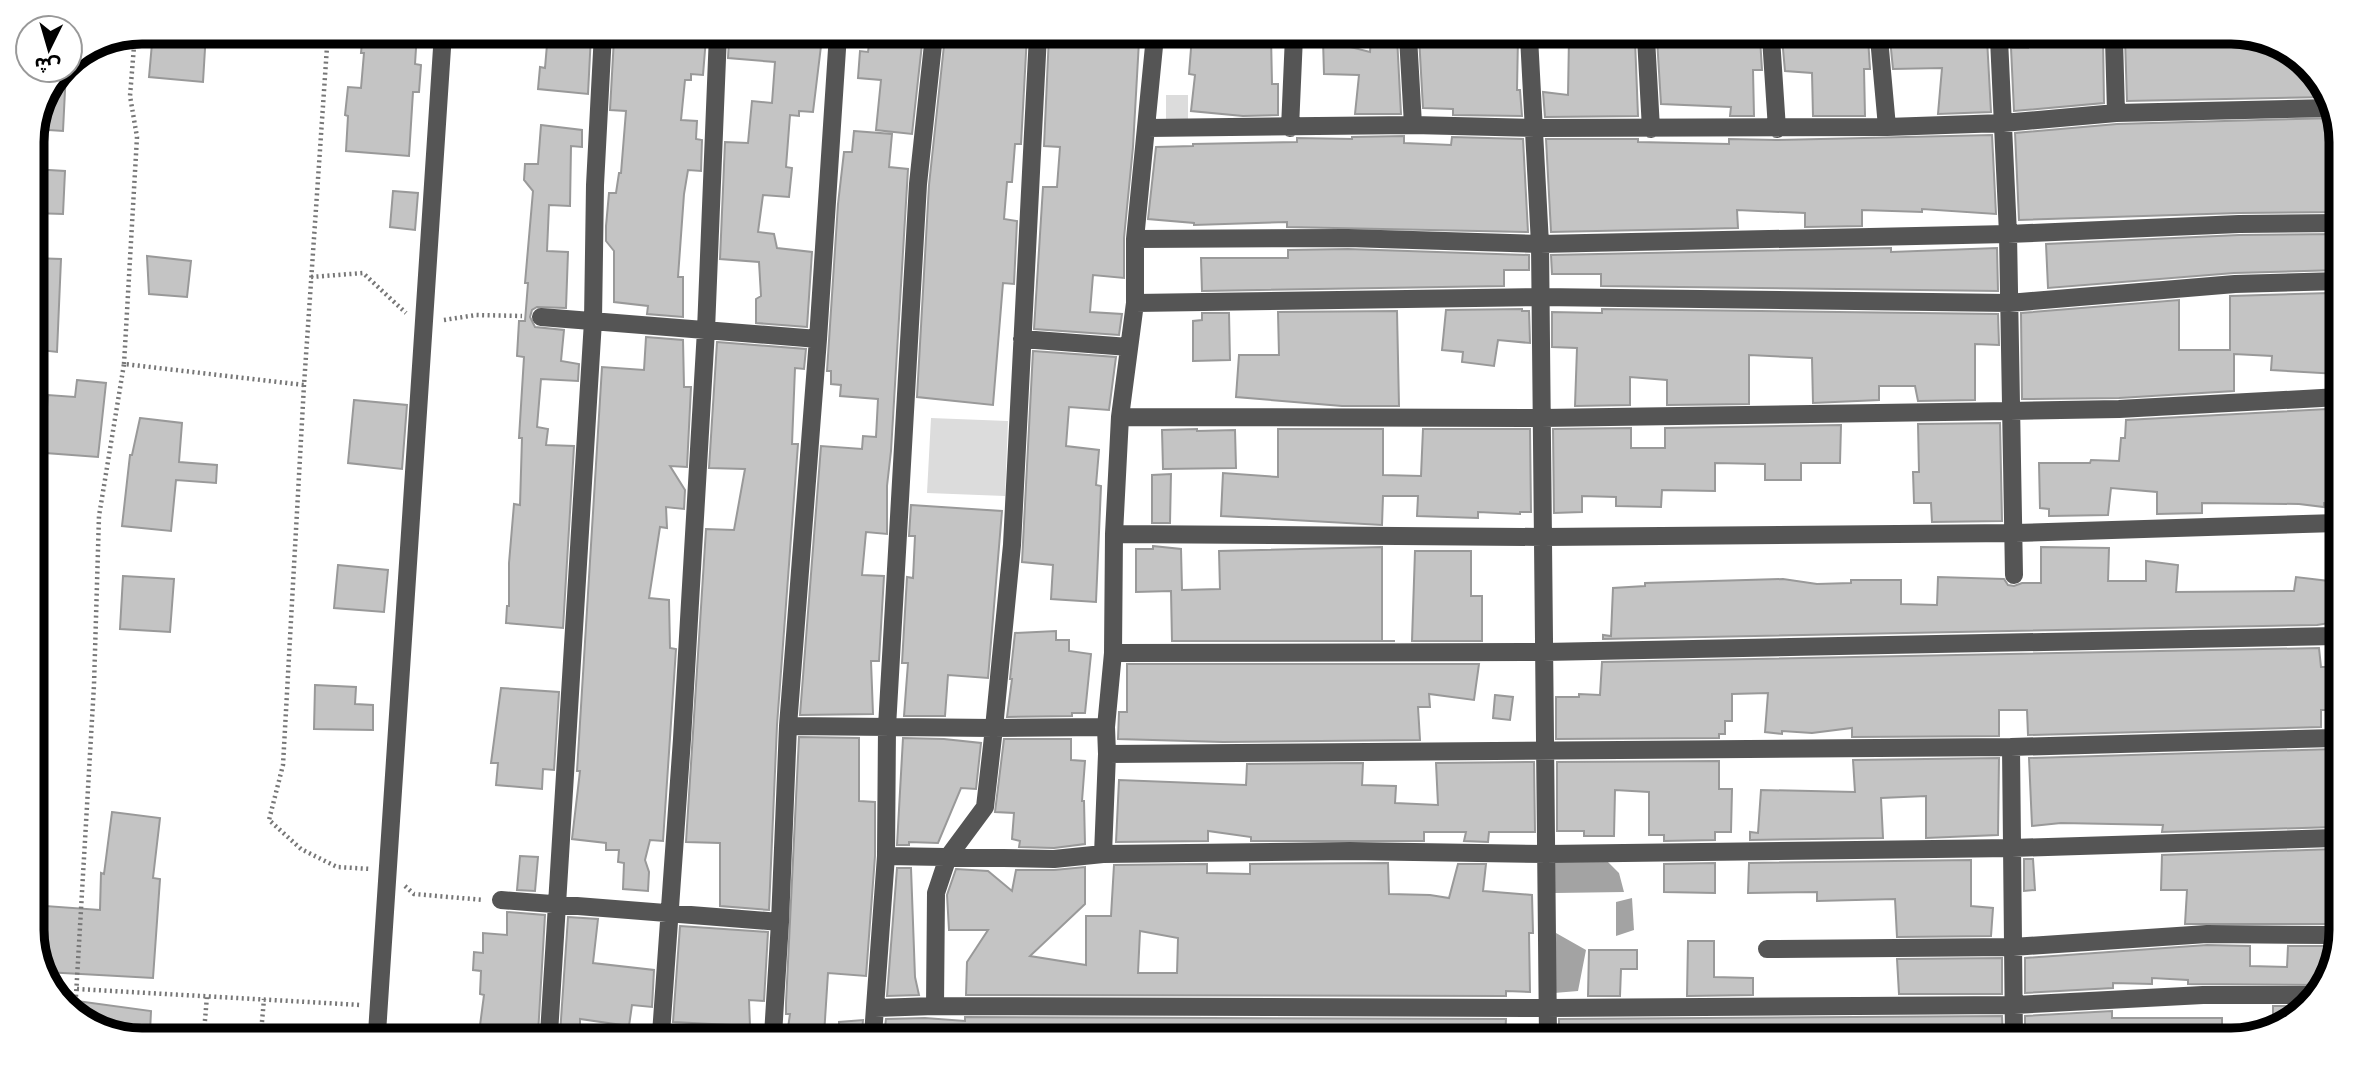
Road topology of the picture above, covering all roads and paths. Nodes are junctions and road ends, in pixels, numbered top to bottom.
1 (327, 44) edge
2 (442, 44) edge
3 (602, 44) edge
4 (718, 44) edge
5 (837, 44) edge
6 (932, 44) edge
7 (1038, 44) edge
8 (1154, 44) edge
9 (1294, 44) edge
10 (1408, 44) edge
11 (1529, 44) edge
12 (1646, 44) edge
13 (1771, 44) edge
14 (1880, 44) edge
15 (1999, 44) edge
16 (2114, 44) edge
17 (134, 45) edge
18 (2323, 108) edge
19 (2116, 113) junction
20 (2003, 123) junction
21 (1413, 125) junction
22 (1887, 127) junction
23 (1147, 128) junction
24 (1290, 128) junction
25 (1535, 128) junction
26 (1651, 129) junction
27 (1777, 129) junction
28 (2329, 223) edge
29 (2008, 234) junction
30 (1135, 239) junction
31 (1540, 244) junction
32 (311, 277) junction
33 (2329, 281) edge
34 (1540, 297) junction
35 (1135, 303) junction
36 (2009, 303) junction
37 (541, 317) joint
38 (593, 321) junction
39 (424, 323) junction
40 (706, 330) junction
41 (1023, 339) junction
42 (818, 340) junction
43 (1129, 346) junction
44 (124, 363) junction
45 (304, 384) junction
46 (2329, 398) edge
47 (2010, 411) junction
48 (1120, 417) junction
49 (1542, 418) junction
50 (2329, 523) edge
51 (2015, 533) junction
52 (1114, 534) junction
53 (1543, 537) junction
54 (2014, 575) dead end
55 (2329, 636) edge
56 (1544, 652) junction
57 (1113, 653) junction
58 (788, 726) junction
59 (887, 727) junction
60 (1106, 727) junction
61 (994, 729) junction
62 (2329, 738) edge
63 (2011, 747) junction
64 (1545, 750) junction
65 (1107, 754) junction
66 (2329, 838) edge
67 (2012, 848) junction
68 (1103, 854) junction
69 (1546, 854) junction
70 (886, 856) junction
71 (947, 857) junction
72 (388, 870) junction
73 (501, 900) joint
74 (557, 905) junction
75 (668, 913) junction
76 (780, 922) junction
77 (2328, 935) edge
78 (2013, 947) junction
79 (1767, 949) dead end
80 (77, 989) junction
81 (2304, 995) edge
82 (207, 996) junction
83 (264, 999) junction
84 (76, 1002) edge
85 (2014, 1005) junction
86 (379, 1006) junction
87 (935, 1006) junction
88 (875, 1008) junction
89 (1548, 1008) junction
90 (204, 1028) edge
91 (261, 1028) edge
92 (377, 1028) edge
93 (549, 1028) edge
94 (661, 1028) edge
95 (773, 1028) edge
96 (874, 1028) edge
97 (1548, 1028) edge
98 (2014, 1028) edge

1 - 32 path
2 - 39 street
3 - 38 street
4 - 40 street
5 - 42 street
6 - 59 street
7 - 41 street
8 - 23 street
9 - 24 street
10 - 21 street
11 - 25 street
12 - 26 street
13 - 27 street
14 - 22 street
15 - 20 street
16 - 19 street
17 - 44 path
18 - 19 street
19 - 20 street
20 - 22 street
20 - 29 street
21 - 24 street
21 - 25 street
22 - 27 street
23 - 24 street
23 - 30 street
25 - 26 street
25 - 31 street
26 - 27 street
28 - 29 street
29 - 31 street
29 - 36 street
30 - 31 street
30 - 35 street
31 - 34 street
32 - 39 path
32 - 45 path
33 - 36 street
34 - 35 street
34 - 36 street
34 - 49 street
35 - 43 street
36 - 47 street
37 - 38 street
37 - 39 path
38 - 40 street
38 - 74 street
39 - 72 street
40 - 42 street
40 - 75 street
41 - 43 street
41 - 61 street
42 - 58 street
43 - 48 street
44 - 45 path
44 - 80 path
45 - 72 path
46 - 47 street
47 - 49 street
47 - 51 street
48 - 49 street
48 - 52 street
49 - 53 street
50 - 51 street
51 - 53 street
51 - 54 street
52 - 53 street
52 - 57 street
53 - 56 street
55 - 56 street
56 - 57 street
56 - 64 street
57 - 60 street
58 - 59 street
58 - 76 street
59 - 61 street
59 - 70 street
60 - 61 street
60 - 65 street
61 - 71 street
62 - 63 street
63 - 64 street
63 - 67 street
64 - 65 street
64 - 69 street
65 - 68 street
66 - 67 street
67 - 69 street
67 - 78 street
68 - 69 street
68 - 71 street
69 - 89 street
70 - 71 street
70 - 88 street
71 - 87 street
72 - 73 path
72 - 86 street
73 - 74 street
74 - 75 street
74 - 93 street
75 - 76 street
75 - 94 street
76 - 95 street
77 - 78 street
78 - 79 street
78 - 85 street
80 - 82 path
80 - 84 path
81 - 85 street
82 - 83 path
82 - 90 path
83 - 86 path
83 - 91 path
85 - 89 street
85 - 98 street
86 - 92 street
87 - 88 street
87 - 89 street
88 - 96 street
89 - 97 street

